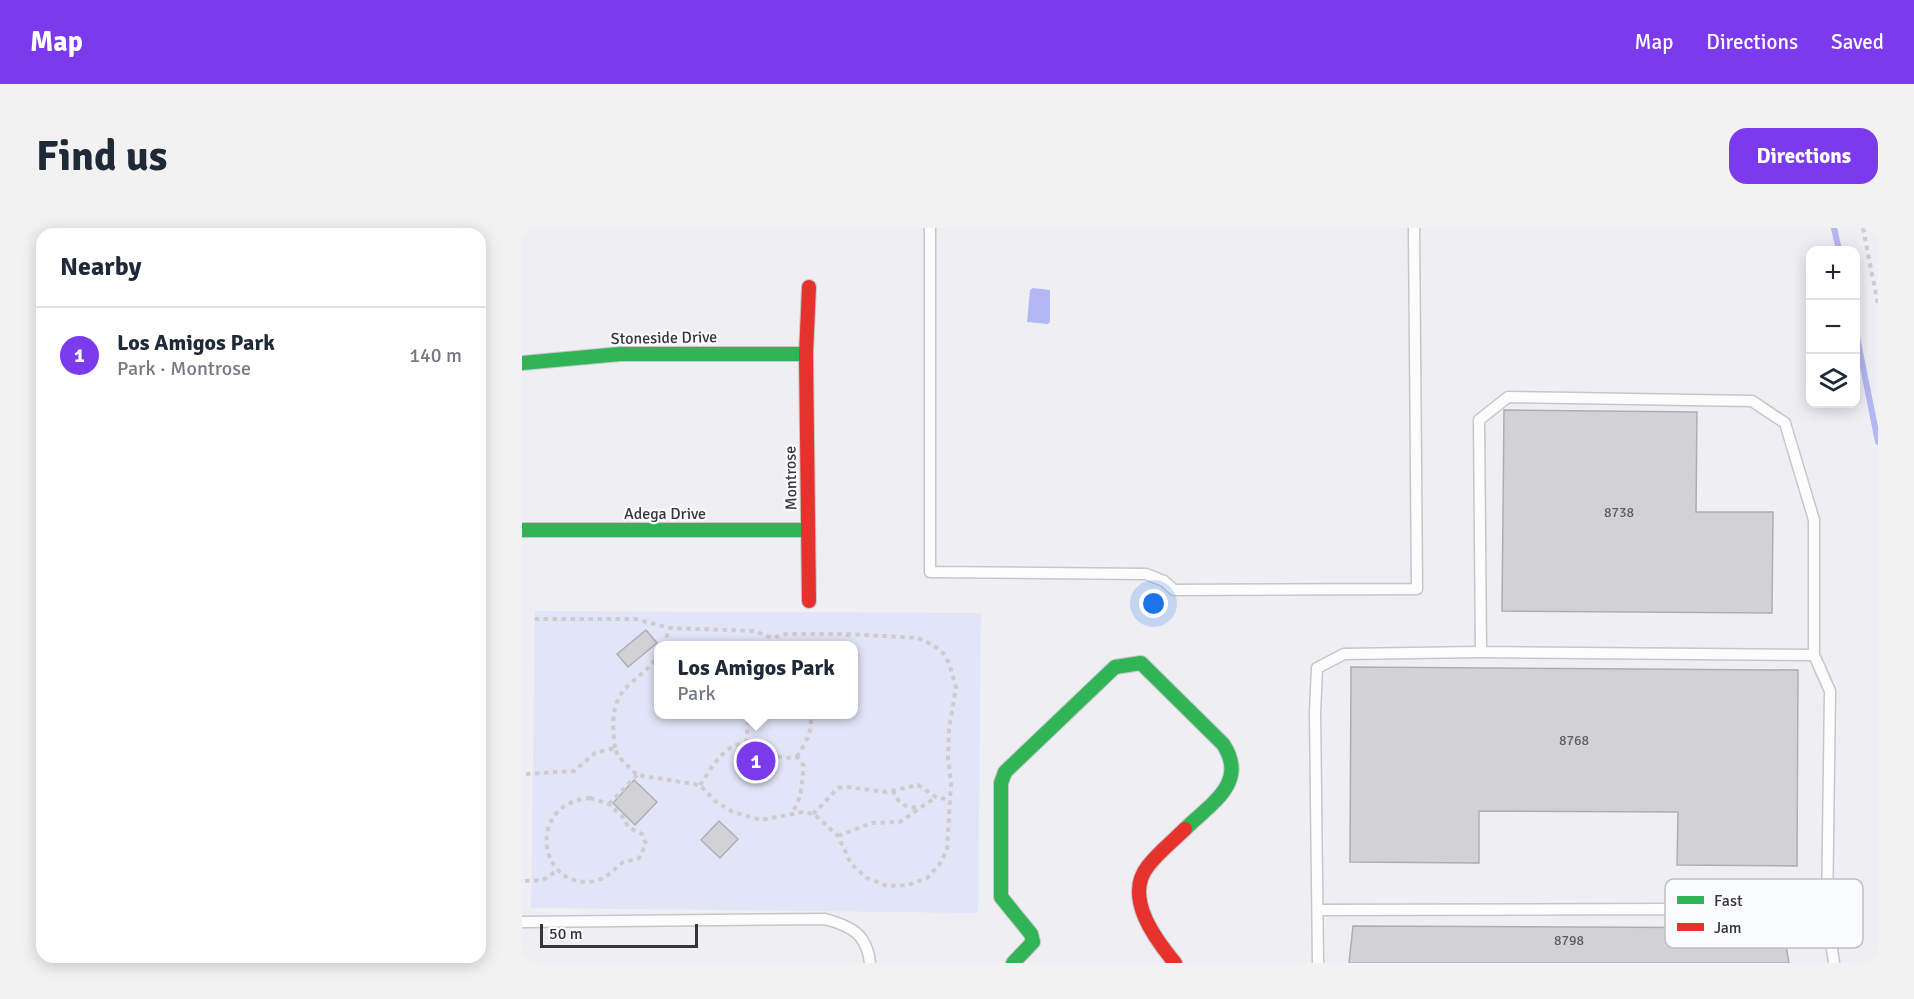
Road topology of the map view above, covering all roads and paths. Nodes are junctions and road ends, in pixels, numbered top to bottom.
1 (930, 228) edge
2 (1414, 228) edge
3 (1863, 228) edge
4 (808, 287) dead end
5 (1878, 305) edge
6 (806, 354) junction
7 (522, 363) edge
8 (522, 530) edge
9 (808, 530) junction
10 (809, 601) dead end
11 (531, 619) dead end
12 (670, 628) junction
13 (848, 634) junction
14 (772, 638) junction
15 (665, 641) edge
16 (772, 641) edge
17 (847, 641) edge
18 (1481, 652) junction
19 (1814, 655) junction
20 (654, 661) edge
21 (748, 719) edge
22 (811, 719) edge
23 (746, 743) junction
24 (615, 748) junction
25 (797, 757) junction
26 (526, 774) dead end
27 (638, 775) junction
28 (700, 784) junction
29 (892, 790) junction
30 (936, 797) junction
31 (949, 800) junction
32 (609, 804) junction
33 (919, 808) junction
34 (792, 814) junction
35 (813, 814) junction
36 (838, 836) junction
37 (558, 870) junction
38 (1827, 879) edge
39 (525, 881) dead end
40 (1665, 909) edge
41 (1318, 910) junction
42 (522, 922) edge
43 (1832, 948) edge
44 (870, 963) edge
45 (1013, 963) edge
46 (1175, 963) edge
47 (1318, 963) edge
48 (1834, 963) edge

1 - 2 lane
3 - 5 path
4 - 6 street, Montrose
6 - 7 street, Stoneside Drive
6 - 9 street, Montrose
8 - 9 street, Adega Drive
9 - 10 street, Montrose
11 - 12 path
12 - 14 path
12 - 15 path
13 - 14 path
13 - 17 path
13 - 31 path
14 - 16 path
18 - 19 lane
18 - 19 lane
18 - 41 lane
19 - 38 lane
20 - 24 path
21 - 23 path
22 - 25 path
23 - 25 path
23 - 28 path
24 - 26 path
24 - 27 path
25 - 34 path
27 - 28 path
27 - 32 path
28 - 34 path
29 - 30 path
29 - 33 path
29 - 35 path
30 - 31 path
30 - 33 path
31 - 36 path
32 - 37 path
32 - 37 path
33 - 36 path
34 - 35 path
35 - 36 path
37 - 39 path
40 - 41 lane
41 - 47 lane
42 - 44 lane
43 - 48 lane
45 - 46 street

